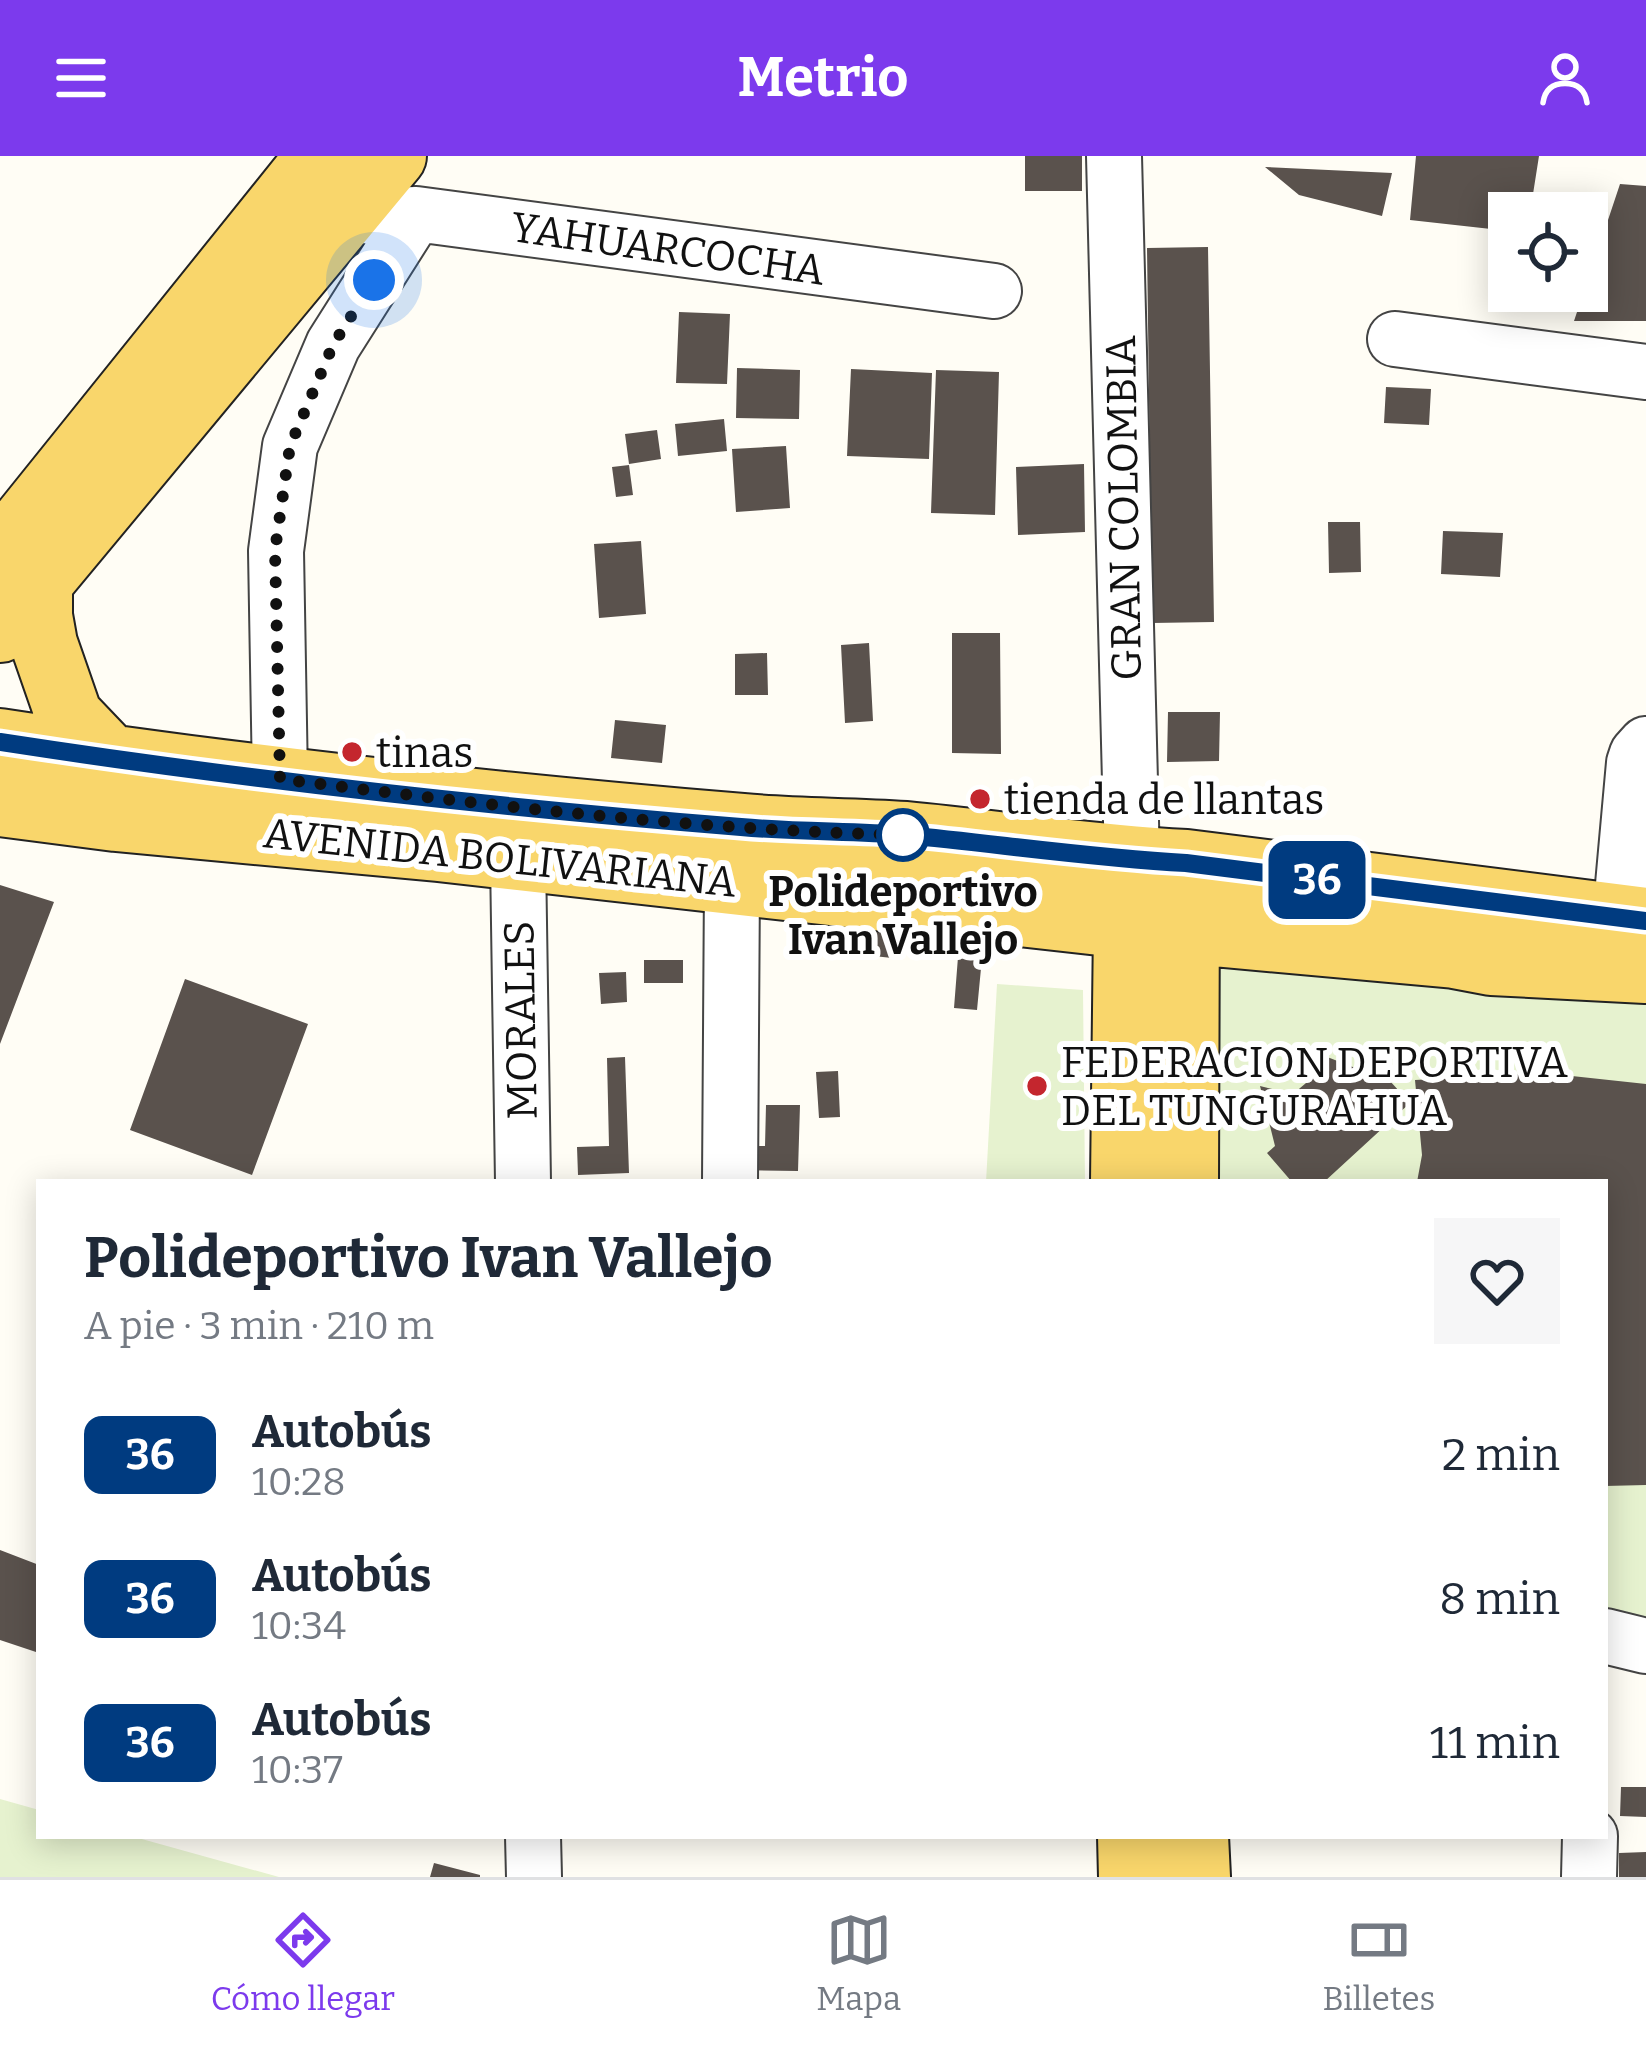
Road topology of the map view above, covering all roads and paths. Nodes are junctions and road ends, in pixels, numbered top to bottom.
1 (320, 156) edge
2 (1114, 156) edge
3 (404, 185) edge
4 (994, 291) dead end
5 (1395, 339) dead end
6 (1646, 372) edge
7 (13, 588) edge
8 (0, 742) edge
9 (1646, 744) edge
10 (111, 760) junction
11 (280, 779) junction
12 (0, 803) edge
13 (518, 859) junction
14 (1159, 862) junction
15 (732, 882) junction
16 (1157, 928) junction
17 (1638, 936) edge
18 (523, 1179) edge
19 (730, 1179) edge
20 (1124, 1179) edge
21 (1185, 1179) edge
22 (1608, 1637) edge
23 (1646, 1646) edge
24 (533, 1839) edge
25 (1131, 1839) edge
26 (1196, 1839) edge
27 (1590, 1839) edge
28 (534, 1877) edge
29 (1132, 1877) edge
30 (1197, 1877) edge
31 (1589, 1877) edge

1 - 7 main road
2 - 14 street, GRAN COLOMBIA
3 - 4 street, YAHUARCOCHA
3 - 7 main road
3 - 11 street
5 - 6 street
7 - 10 main road
8 - 10 main road, AVENIDA BOLIVARIANA
9 - 17 street
10 - 11 main road, AVENIDA BOLIVARIANA
11 - 14 main road, AVENIDA BOLIVARIANA
12 - 13 main road, AVENIDA BOLIVARIANA
13 - 15 main road, AVENIDA BOLIVARIANA
13 - 18 street, MORALES
14 - 16 main road
14 - 17 main road, AVENIDA BOLIVARIANA
15 - 16 main road, AVENIDA BOLIVARIANA
15 - 19 street
16 - 17 main road, AVENIDA BOLIVARIANA
16 - 20 main road
16 - 21 main road
22 - 23 street
24 - 28 street
25 - 29 main road
26 - 30 main road
27 - 31 street

